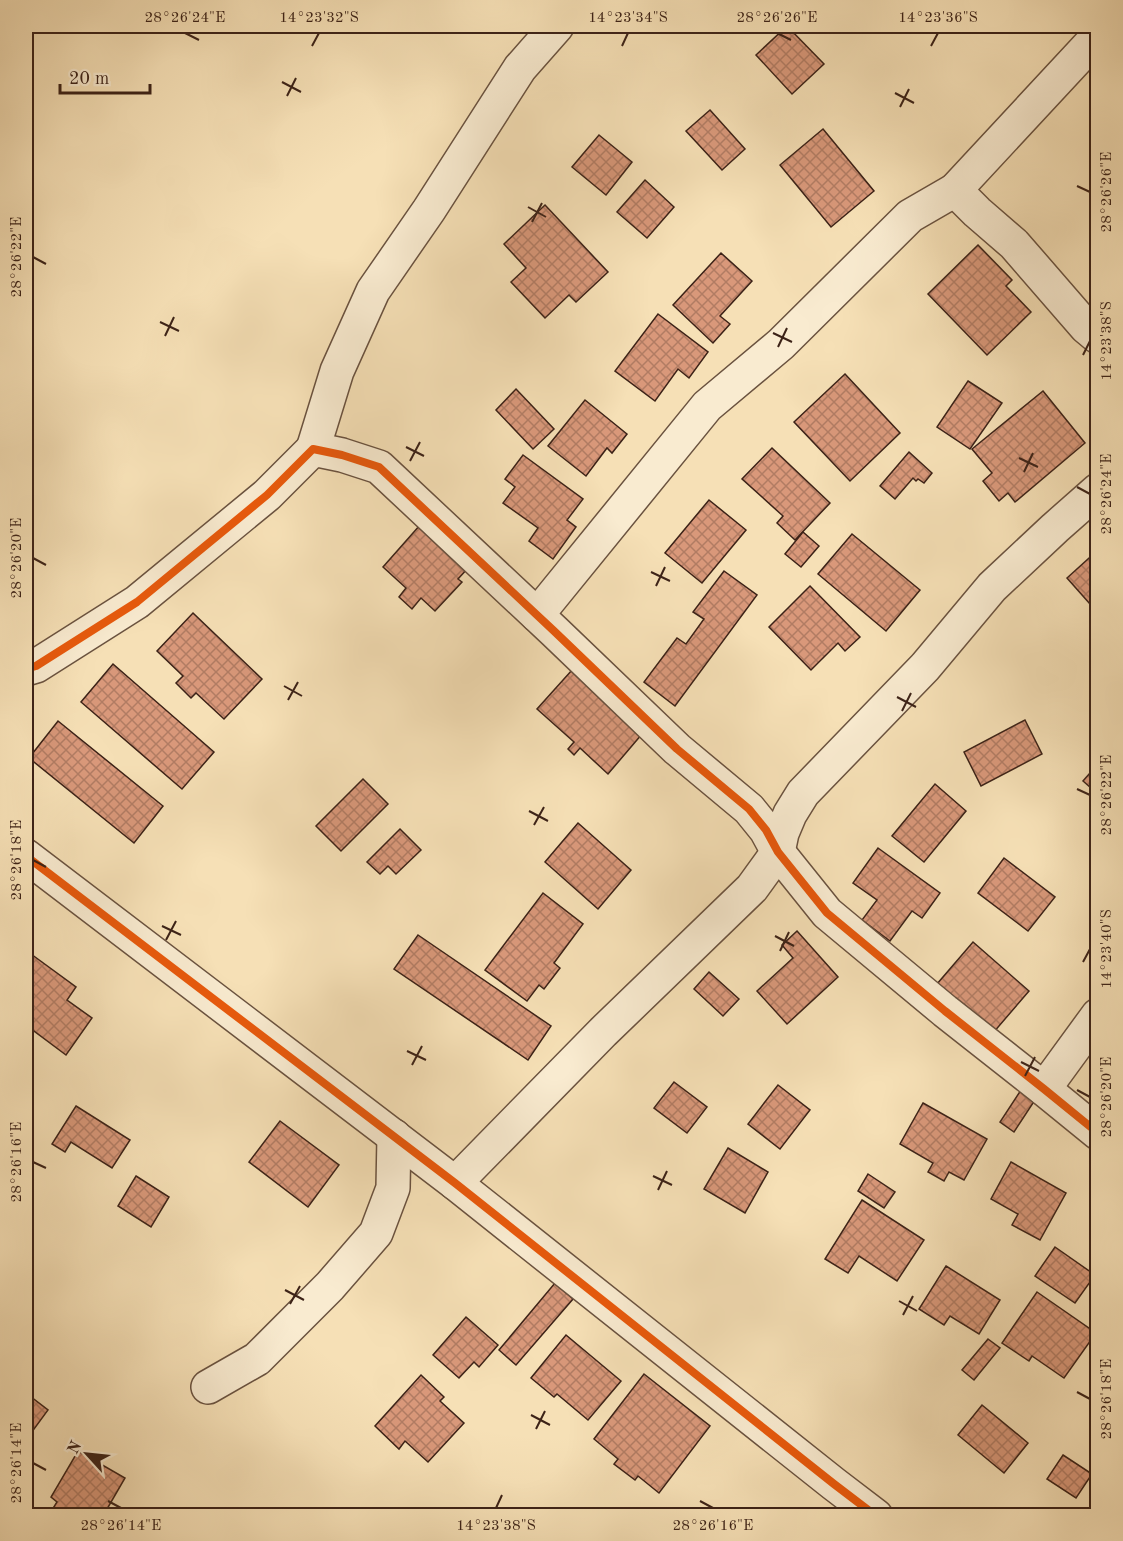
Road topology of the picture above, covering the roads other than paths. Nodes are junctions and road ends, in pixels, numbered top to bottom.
1 (557, 26) edge
2 (1098, 36) edge
3 (956, 190) junction
4 (1098, 337) edge
5 (313, 449) junction
6 (1098, 490) edge
7 (537, 615) junction
8 (26, 669) edge
9 (778, 852) junction
10 (26, 856) edge
11 (1098, 1015) edge
12 (1044, 1089) junction
13 (1098, 1133) edge
14 (394, 1136) junction
15 (455, 1183) junction
16 (208, 1387) dead end
17 (876, 1515) edge

1 - 5 street
2 - 3 street
3 - 4 street
3 - 7 street
5 - 7 street
5 - 8 street
6 - 9 street
7 - 9 street
9 - 12 street
9 - 15 street
10 - 14 street
11 - 12 street
12 - 13 street
14 - 15 street
14 - 16 street
15 - 17 street

